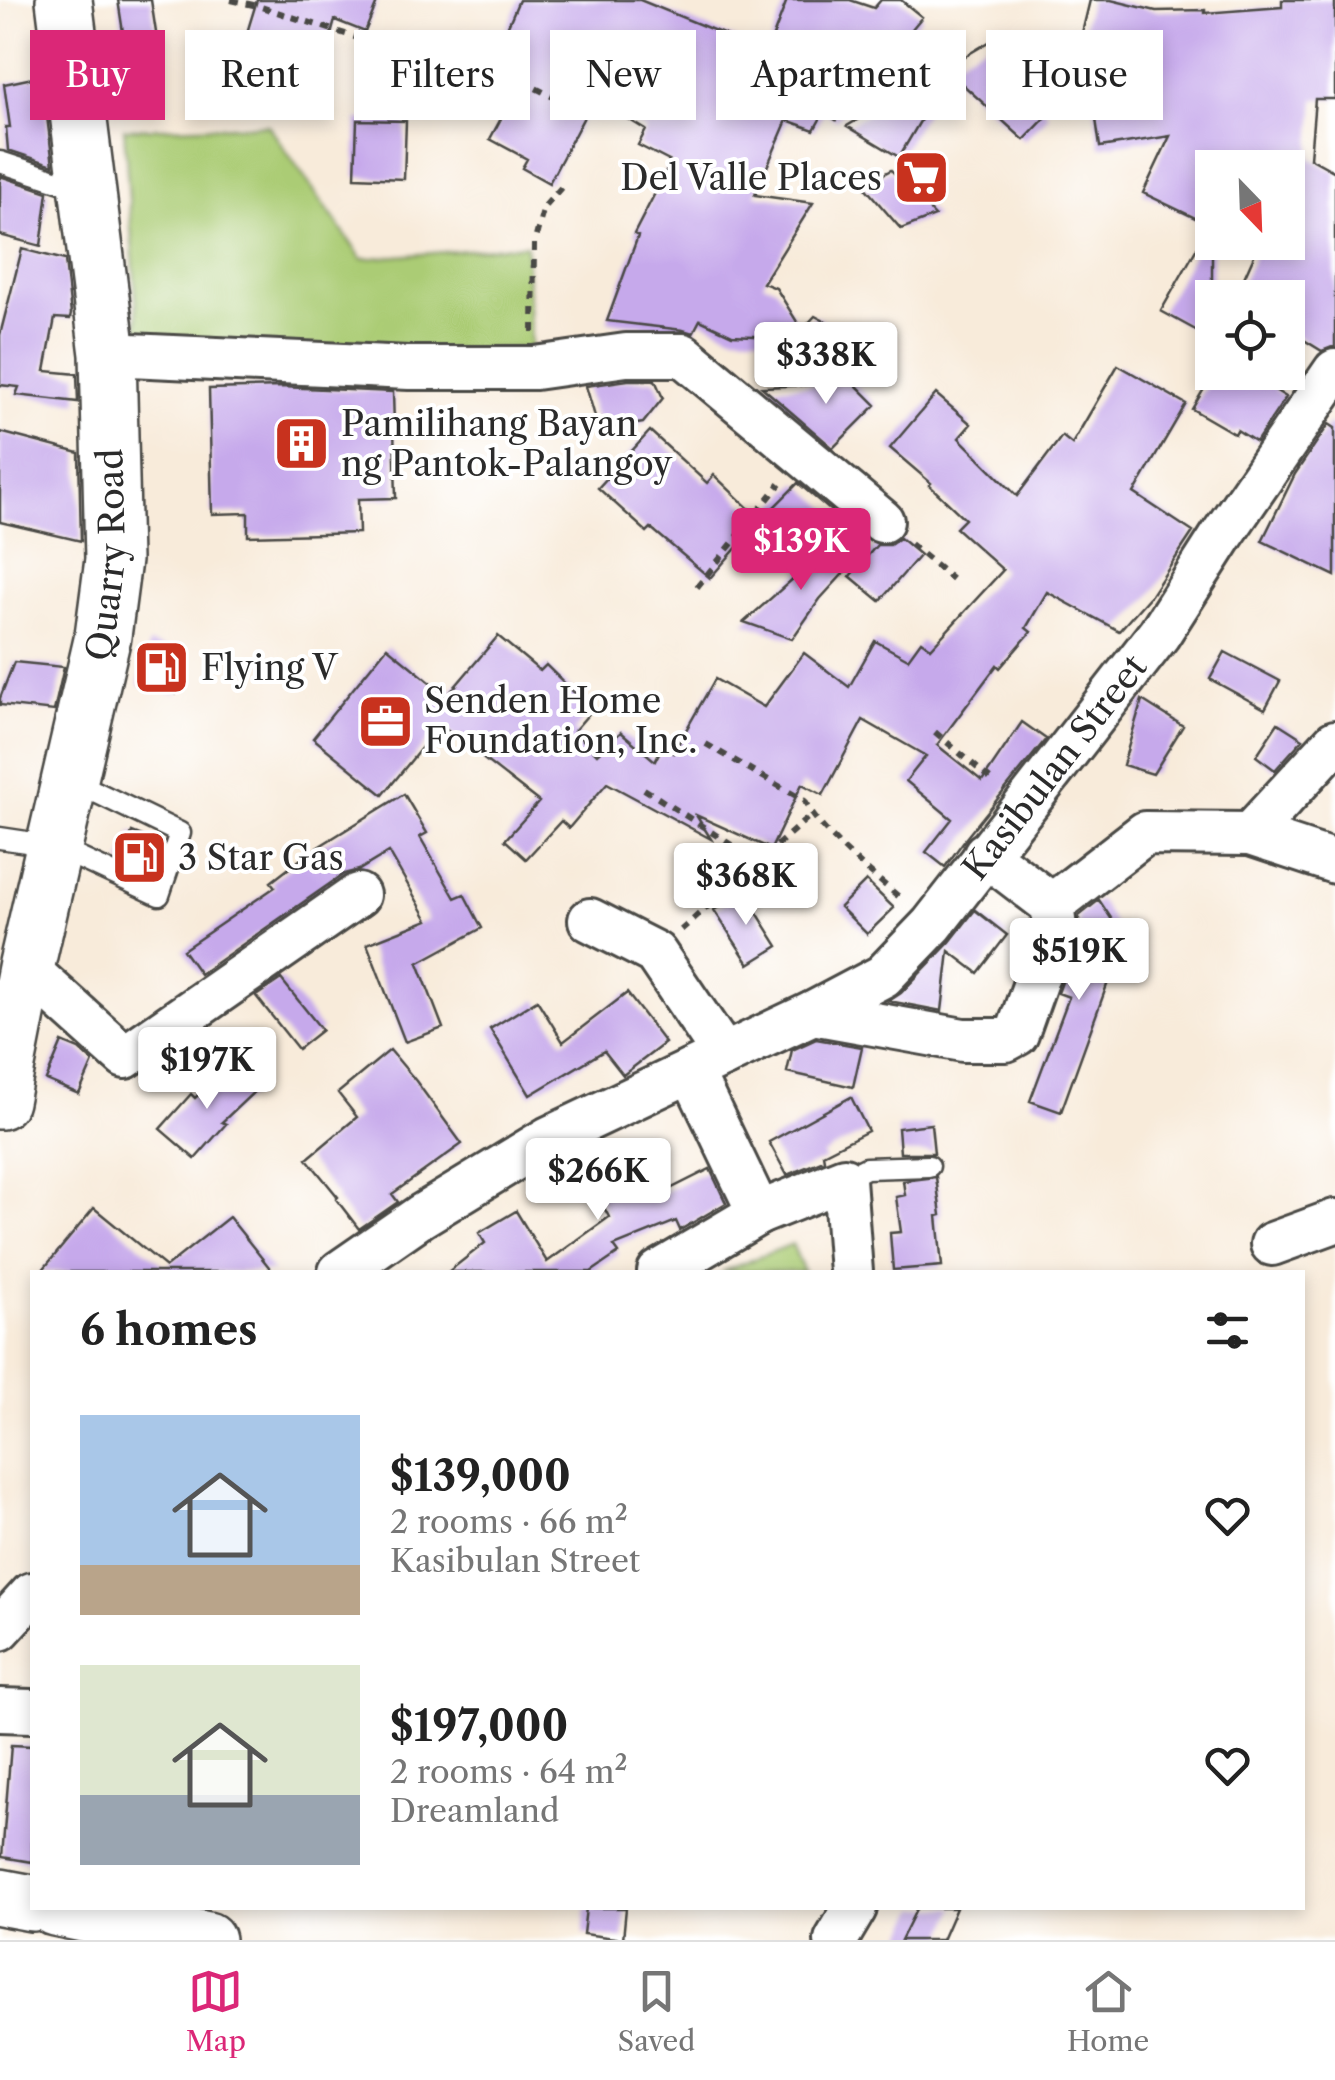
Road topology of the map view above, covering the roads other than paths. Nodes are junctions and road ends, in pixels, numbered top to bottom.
1 (64, 0) edge
2 (0, 162) edge
3 (89, 191) junction
4 (108, 354) junction
5 (1335, 371) edge
6 (882, 521) road end
7 (1335, 742) edge
8 (70, 779) junction
9 (1250, 834) junction
10 (0, 838) edge
11 (53, 846) junction
12 (985, 854) junction
13 (1335, 862) edge
14 (358, 895) dead end
15 (1052, 905) junction
16 (590, 920) dead end
17 (15, 992) edge
18 (813, 1012) junction
19 (707, 1063) junction
20 (0, 1101) edge
21 (929, 1166) dead end
22 (844, 1179) junction
23 (760, 1214) junction
24 (1335, 1221) edge
25 (1272, 1244) dead end
26 (343, 1270) edge
27 (662, 1270) edge
28 (851, 1270) edge
29 (30, 1596) edge
30 (0, 1629) edge
31 (0, 1710) edge
32 (30, 1711) edge
33 (0, 1897) edge
34 (30, 1903) edge
35 (64, 1910) edge
36 (854, 1910) edge
37 (207, 1940) edge
38 (836, 1940) edge

1 - 3 street, Quarry Road
2 - 3 lane
3 - 4 street, Quarry Road
4 - 6 street
4 - 8 street, Quarry Road
5 - 12 street, Kasibulan Street
7 - 9 street
8 - 11 street, Quarry Road
8 - 11 lane
9 - 13 street
9 - 15 street
10 - 11 lane
11 - 17 street, Quarry Road
12 - 15 street
12 - 18 street, Kasibulan Street
14 - 17 street
15 - 18 street
16 - 19 street
17 - 20 street, Quarry Road
18 - 19 street, Kasibulan Street
19 - 23 street
19 - 26 street, Kasibulan Street
21 - 22 lane
22 - 23 street
22 - 28 street
23 - 27 street
24 - 25 street
29 - 30 street
31 - 32 street
33 - 34 street
35 - 37 street
36 - 38 street

